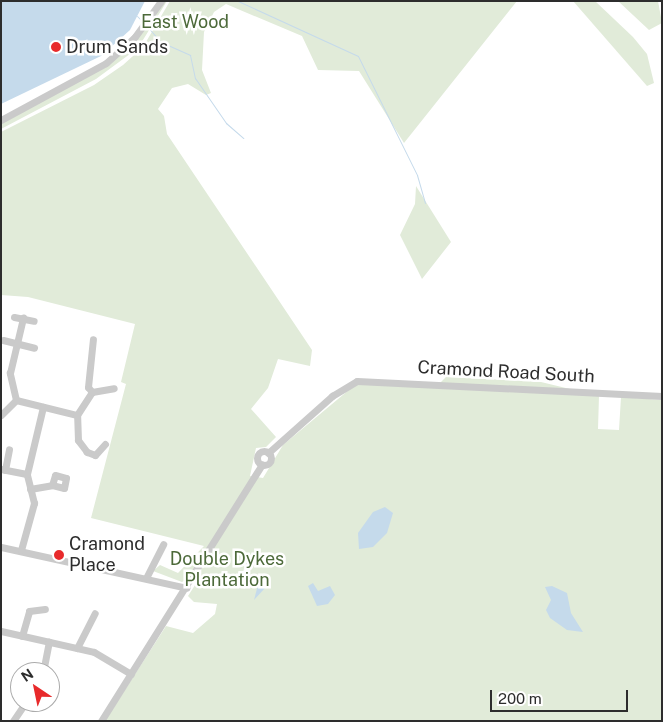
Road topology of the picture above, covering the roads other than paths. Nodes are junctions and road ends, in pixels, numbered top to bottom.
1 (160, 1) edge
2 (1, 120) edge
3 (14, 316) dead end
4 (23, 318) junction
5 (34, 321) dead end
6 (93, 339) dead end
7 (4, 340) dead end
8 (16, 343) junction
9 (84, 347) dead end
10 (34, 348) dead end
11 (92, 350) junction
12 (114, 388) dead end
13 (92, 392) junction
14 (662, 396) edge
15 (16, 400) junction
16 (43, 407) junction
17 (1, 415) edge
18 (77, 415) junction
19 (105, 444) dead end
20 (10, 449) dead end
21 (3, 469) edge
22 (27, 474) junction
23 (52, 485) dead end
24 (30, 489) junction
25 (163, 544) dead end
26 (1, 546) edge
27 (21, 550) junction
28 (146, 578) junction
29 (187, 588) junction
30 (45, 609) dead end
31 (95, 613) dead end
32 (1, 631) edge
33 (22, 636) junction
34 (50, 642) junction
35 (77, 648) junction
36 (45, 662) edge
37 (131, 674) junction
38 (101, 721) edge

1 - 2 street
3 - 4 street
4 - 5 street
4 - 8 street
6 - 11 street
7 - 8 street
8 - 10 street
8 - 15 street
9 - 11 street
11 - 13 street
12 - 13 street
13 - 18 street
14 - 29 street, Cramond Road South
15 - 16 street
15 - 17 street
16 - 18 street
16 - 22 street
18 - 19 street
20 - 21 street
21 - 22 street
22 - 24 street
23 - 24 street
24 - 27 street
25 - 28 street
26 - 27 street
27 - 28 street
28 - 29 street
29 - 37 street
30 - 33 street
31 - 35 street
32 - 33 street
33 - 34 street
34 - 35 street
34 - 36 street
35 - 37 street
37 - 38 street

